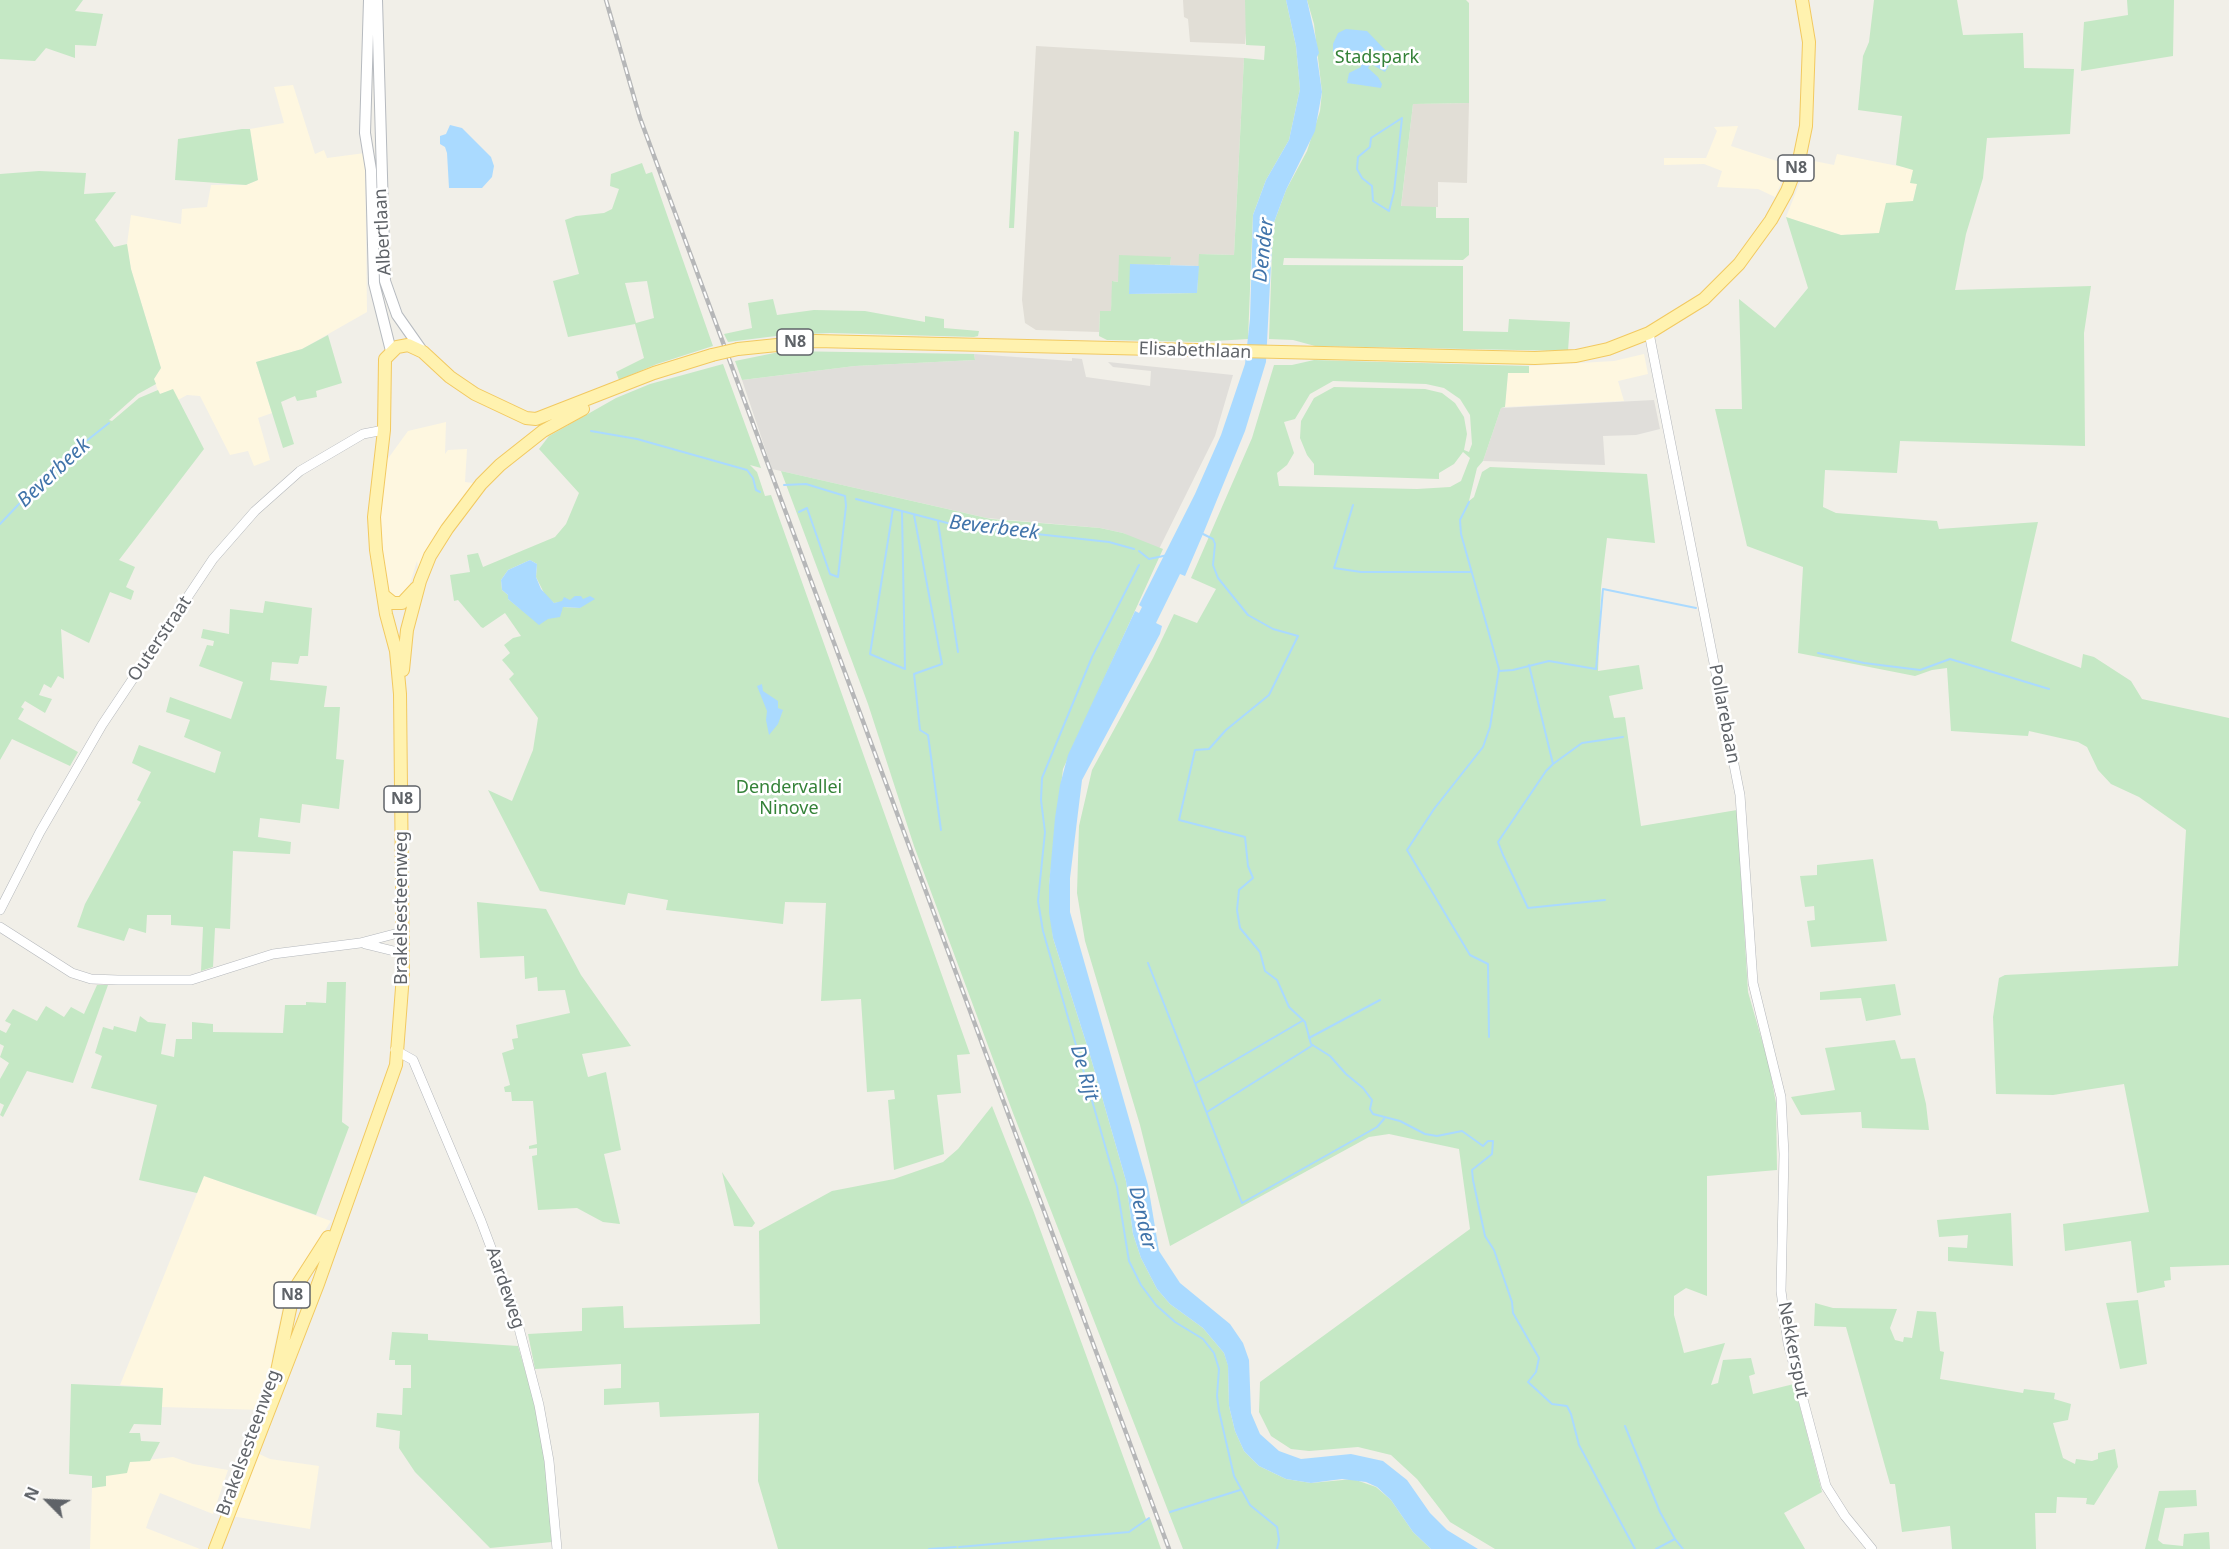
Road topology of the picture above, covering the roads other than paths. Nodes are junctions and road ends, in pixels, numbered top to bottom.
1 (369, 0) edge
2 (377, 0) edge
3 (1802, 0) edge
4 (365, 132) junction
5 (380, 137) junction
6 (1649, 333) junction
7 (391, 351) junction
8 (423, 352) junction
9 (621, 388) junction
10 (526, 418) junction
11 (384, 430) junction
12 (525, 445) junction
13 (420, 580) junction
14 (383, 595) junction
15 (400, 693) junction
16 (0, 910) edge
17 (0, 927) edge
18 (402, 932) junction
19 (360, 943) junction
20 (402, 953) junction
21 (395, 1050) junction
22 (1781, 1097) joint
23 (302, 1277) junction
24 (318, 1284) junction
25 (290, 1302) junction
26 (307, 1310) junction
27 (213, 1549) edge
28 (556, 1549) edge
29 (1872, 1549) edge

1 - 4 main road, Albertlaan
2 - 5 main road, Albertlaan
3 - 6 main road, N8
4 - 5 main road
4 - 7 main road, Albertlaan
5 - 8 main road, Albertlaan
6 - 9 main road, Elisabethlaan / N8, bridge
6 - 22 street, Pollarebaan
7 - 8 main road
7 - 11 main road, Albertlaan / N8
8 - 10 main road, Albertlaan
9 - 10 main road, N8
9 - 12 main road, N8
10 - 12 main road
11 - 14 main road, Brakelsesteenweg / N8
11 - 16 street, Outerstraat
12 - 13 main road, N8
13 - 14 main road
13 - 15 main road, Brakelsesteenweg / N8
14 - 15 main road, Brakelsesteenweg / N8
15 - 18 main road, Brakelsesteenweg / N8
17 - 19 street
18 - 19 street
18 - 20 main road, Brakelsesteenweg / N8
19 - 20 street
20 - 21 main road, Brakelsesteenweg / N8
21 - 23 main road, Brakelsesteenweg / N8
21 - 24 main road, Brakelsesteenweg / N8
21 - 28 street, Aardeweg
22 - 29 street, Nekkersput
23 - 24 main road
23 - 25 main road, Brakelsesteenweg / N8
24 - 26 main road, Brakelsesteenweg / N8
25 - 26 main road
25 - 27 main road, Brakelsesteenweg / N8
26 - 27 main road, Brakelsesteenweg / N8

